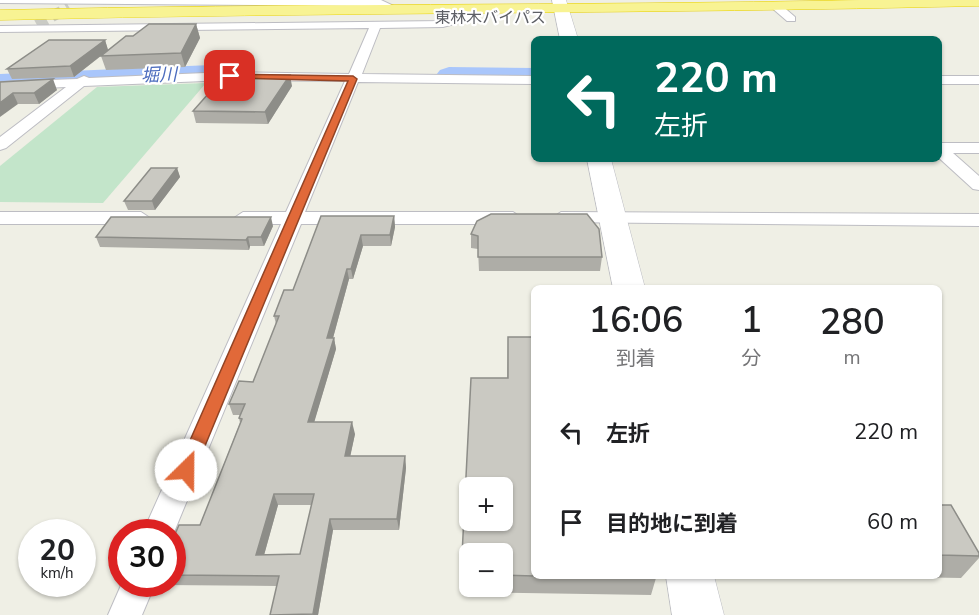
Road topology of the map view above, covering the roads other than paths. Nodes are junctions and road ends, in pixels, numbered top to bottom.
1 (0, 0) edge
2 (81, 0) edge
3 (307, 1) edge
4 (979, 2) edge
5 (392, 4) edge
6 (0, 6) edge
7 (776, 6) junction
8 (69, 7) tunnel mouth
9 (243, 9) junction
10 (561, 9) edge
11 (0, 16) edge
12 (286, 17) junction
13 (469, 17) junction
14 (791, 19) junction
15 (849, 21) dead end
16 (0, 24) edge
17 (376, 25) junction
18 (149, 27) junction
19 (0, 29) edge
20 (568, 36) edge
21 (132, 41) edge
22 (98, 70) dead end
23 (353, 79) junction
24 (531, 80) edge
25 (942, 80) edge
26 (979, 80) edge
27 (82, 82) junction
28 (0, 86) edge
29 (0, 145) edge
30 (942, 148) edge
31 (979, 148) edge
32 (942, 151) edge
33 (601, 162) edge
34 (979, 185) edge
35 (0, 218) edge
36 (163, 218) edge
37 (222, 218) edge
38 (292, 218) junction
39 (615, 219) junction
40 (979, 220) edge
41 (628, 285) edge
42 (165, 519) edge
43 (691, 579) edge
44 (132, 597) edge
45 (124, 615) edge
46 (698, 615) edge

1 - 2 street
2 - 3 street
2 - 8 street
3 - 5 street
4 - 7 highway, 東林木バイパス
5 - 9 highway, 東林木バイパス
5 - 10 highway, 東林木バイパス
6 - 9 highway
7 - 10 highway, 東林木バイパス
7 - 14 street
9 - 11 highway, 東林木バイパス
10 - 13 highway, 東林木バイパス
10 - 14 highway, 東林木バイパス
10 - 20 street
11 - 12 highway, 東林木バイパス
12 - 13 highway, 東林木バイパス
12 - 16 highway
13 - 17 street
14 - 15 highway, 東林木バイパス
17 - 18 street
17 - 23 street
18 - 19 street
18 - 21 street
22 - 27 street
23 - 24 street
23 - 27 street
23 - 38 street
25 - 26 street
27 - 28 street
27 - 29 street
30 - 31 street
32 - 34 street
33 - 39 street
35 - 36 street
37 - 38 street
38 - 39 street
38 - 42 street
39 - 40 street
39 - 41 street
43 - 46 street
44 - 45 street

